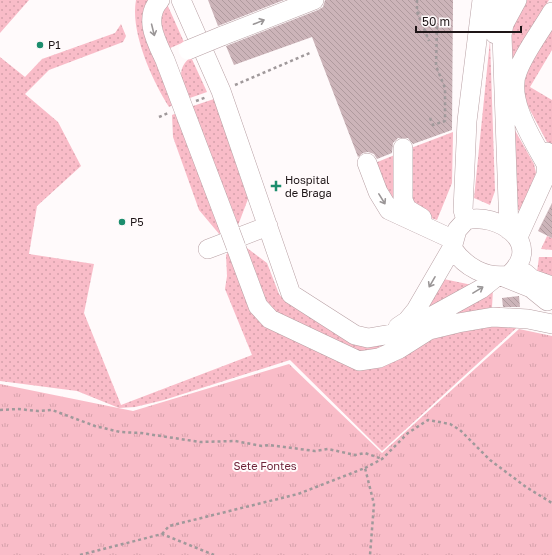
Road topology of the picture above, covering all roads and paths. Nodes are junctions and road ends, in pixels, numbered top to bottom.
1 (160, 0) edge
2 (181, 0) edge
3 (417, 0) edge
4 (482, 0) edge
5 (499, 0) edge
6 (517, 0) edge
7 (307, 1) edge
8 (417, 12) junction
9 (552, 12) edge
10 (429, 41) dead end
11 (312, 52) dead end
12 (165, 60) junction
13 (221, 91) junction
14 (190, 103) dead end
15 (430, 118) dead end
16 (402, 148) dead end
17 (367, 163) dead end
18 (488, 220) junction
19 (268, 226) junction
20 (513, 234) junction
21 (457, 235) junction
22 (208, 249) dead end
23 (520, 262) junction
24 (499, 276) junction
25 (550, 305) edge
26 (392, 333) junction
27 (0, 410) edge
28 (382, 460) junction
29 (366, 468) junction
30 (552, 503) edge
31 (162, 534) junction
32 (80, 555) edge
33 (214, 555) edge
34 (370, 555) edge

1 -> 12 lane
2 - 13 lane
3 - 8 path
4 - 21 lane
5 - 18 lane
6 - 20 lane
12 -> 7 lane, bridge
8 - 10 path
8 - 15 path
9 - 20 lane
11 - 13 path
12 - 25 lane
13 - 14 path
13 - 19 lane
16 - 21 lane
17 -> 21 lane
18 - 20 lane
18 - 21 lane
19 - 22 lane
19 - 26 lane
20 - 23 lane
21 - 24 lane
21 -> 26 lane
23 - 24 lane
23 - 25 lane
24 - 25 lane
26 -> 24 lane
27 - 28 path
28 - 29 path
28 - 30 path
29 - 31 path
29 - 34 path
31 - 32 path
31 - 33 path

